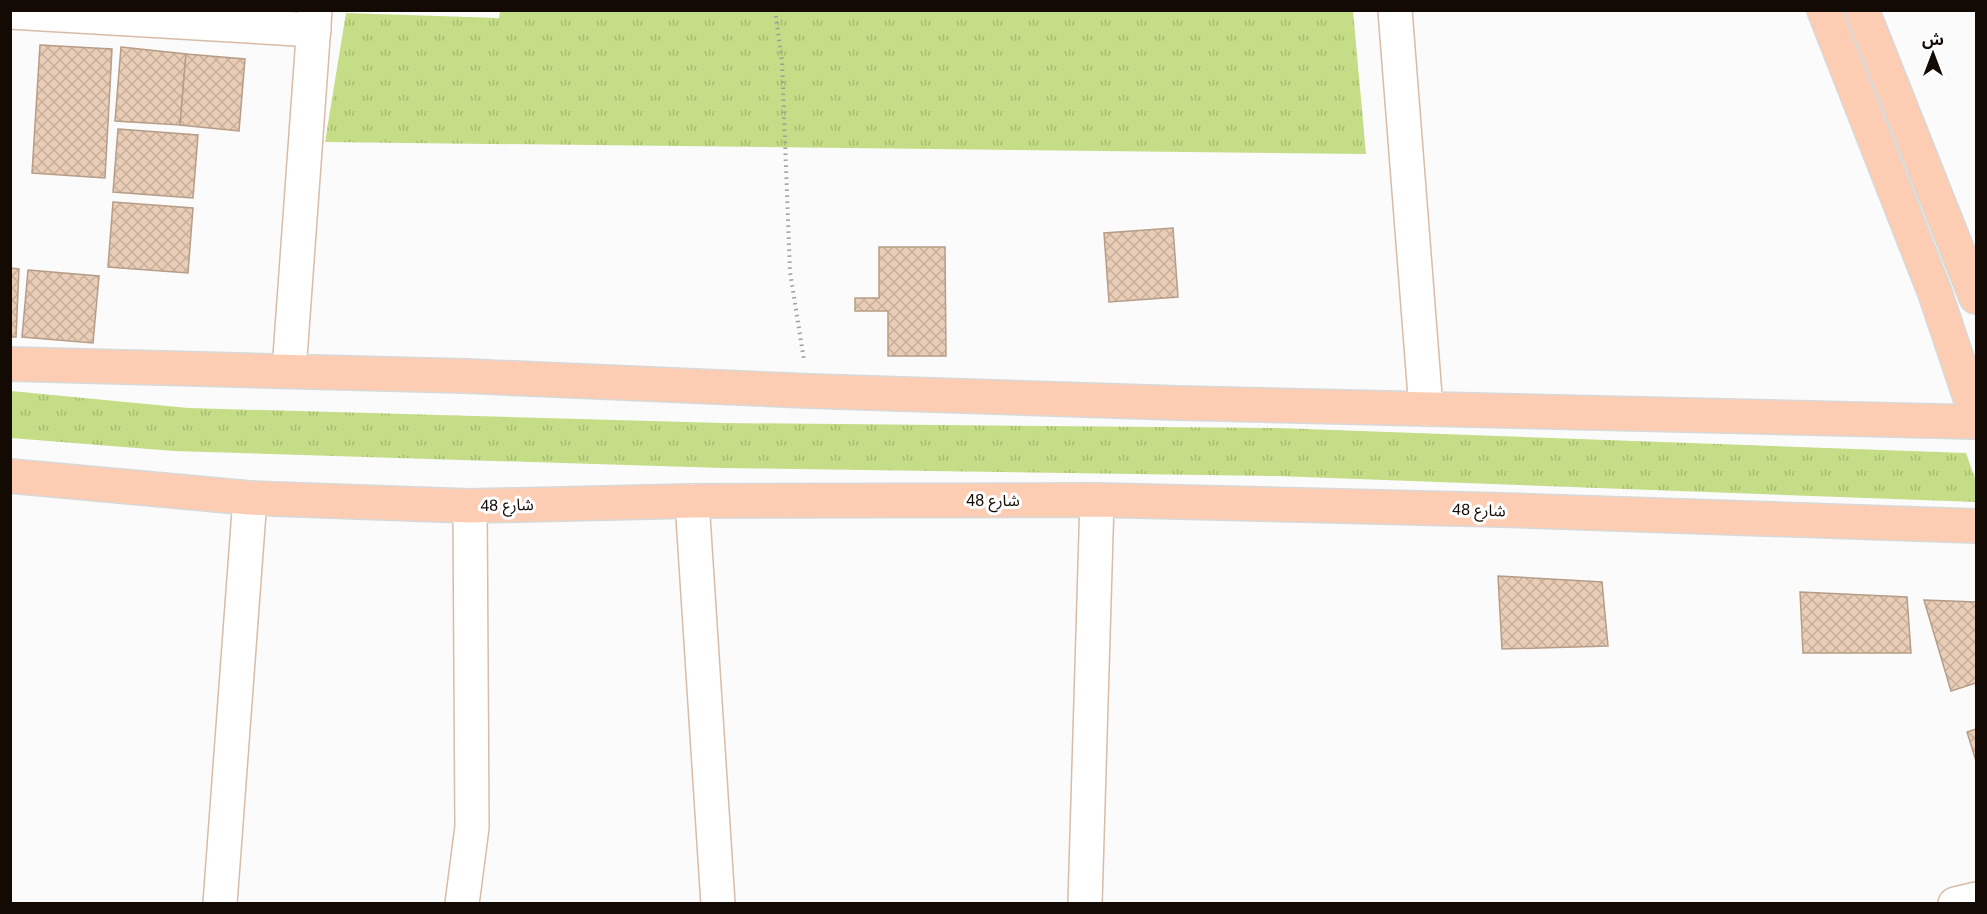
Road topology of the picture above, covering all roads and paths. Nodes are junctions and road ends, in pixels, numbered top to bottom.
1 (775, 10) edge
2 (1395, 10) edge
3 (1824, 10) edge
4 (1863, 10) edge
5 (10, 12) edge
6 (315, 20) edge
7 (1977, 297) edge
8 (10, 364) edge
9 (289, 371) junction
10 (809, 391) junction
11 (1426, 409) junction
12 (1977, 415) edge
13 (1977, 422) edge
14 (10, 476) edge
15 (249, 498) junction
16 (1096, 500) junction
17 (692, 501) junction
18 (470, 506) junction
19 (1977, 526) edge
20 (1977, 899) edge
21 (220, 903) edge
22 (462, 903) edge
23 (718, 903) edge
24 (1085, 903) edge
25 (1955, 903) edge

1 - 10 path
2 - 11 street
3 - 12 main road
4 - 7 main road
5 - 6 street
6 - 9 street
8 - 9 main road
9 - 10 main road
10 - 11 main road
11 - 13 main road
14 - 15 main road, 48 شارع
15 - 18 main road, 48 شارع
15 - 21 street
16 - 17 main road, 48 شارع
16 - 19 main road, 48 شارع
16 - 24 street
17 - 18 main road, 48 شارع
17 - 23 street
18 - 22 street
20 - 25 street

